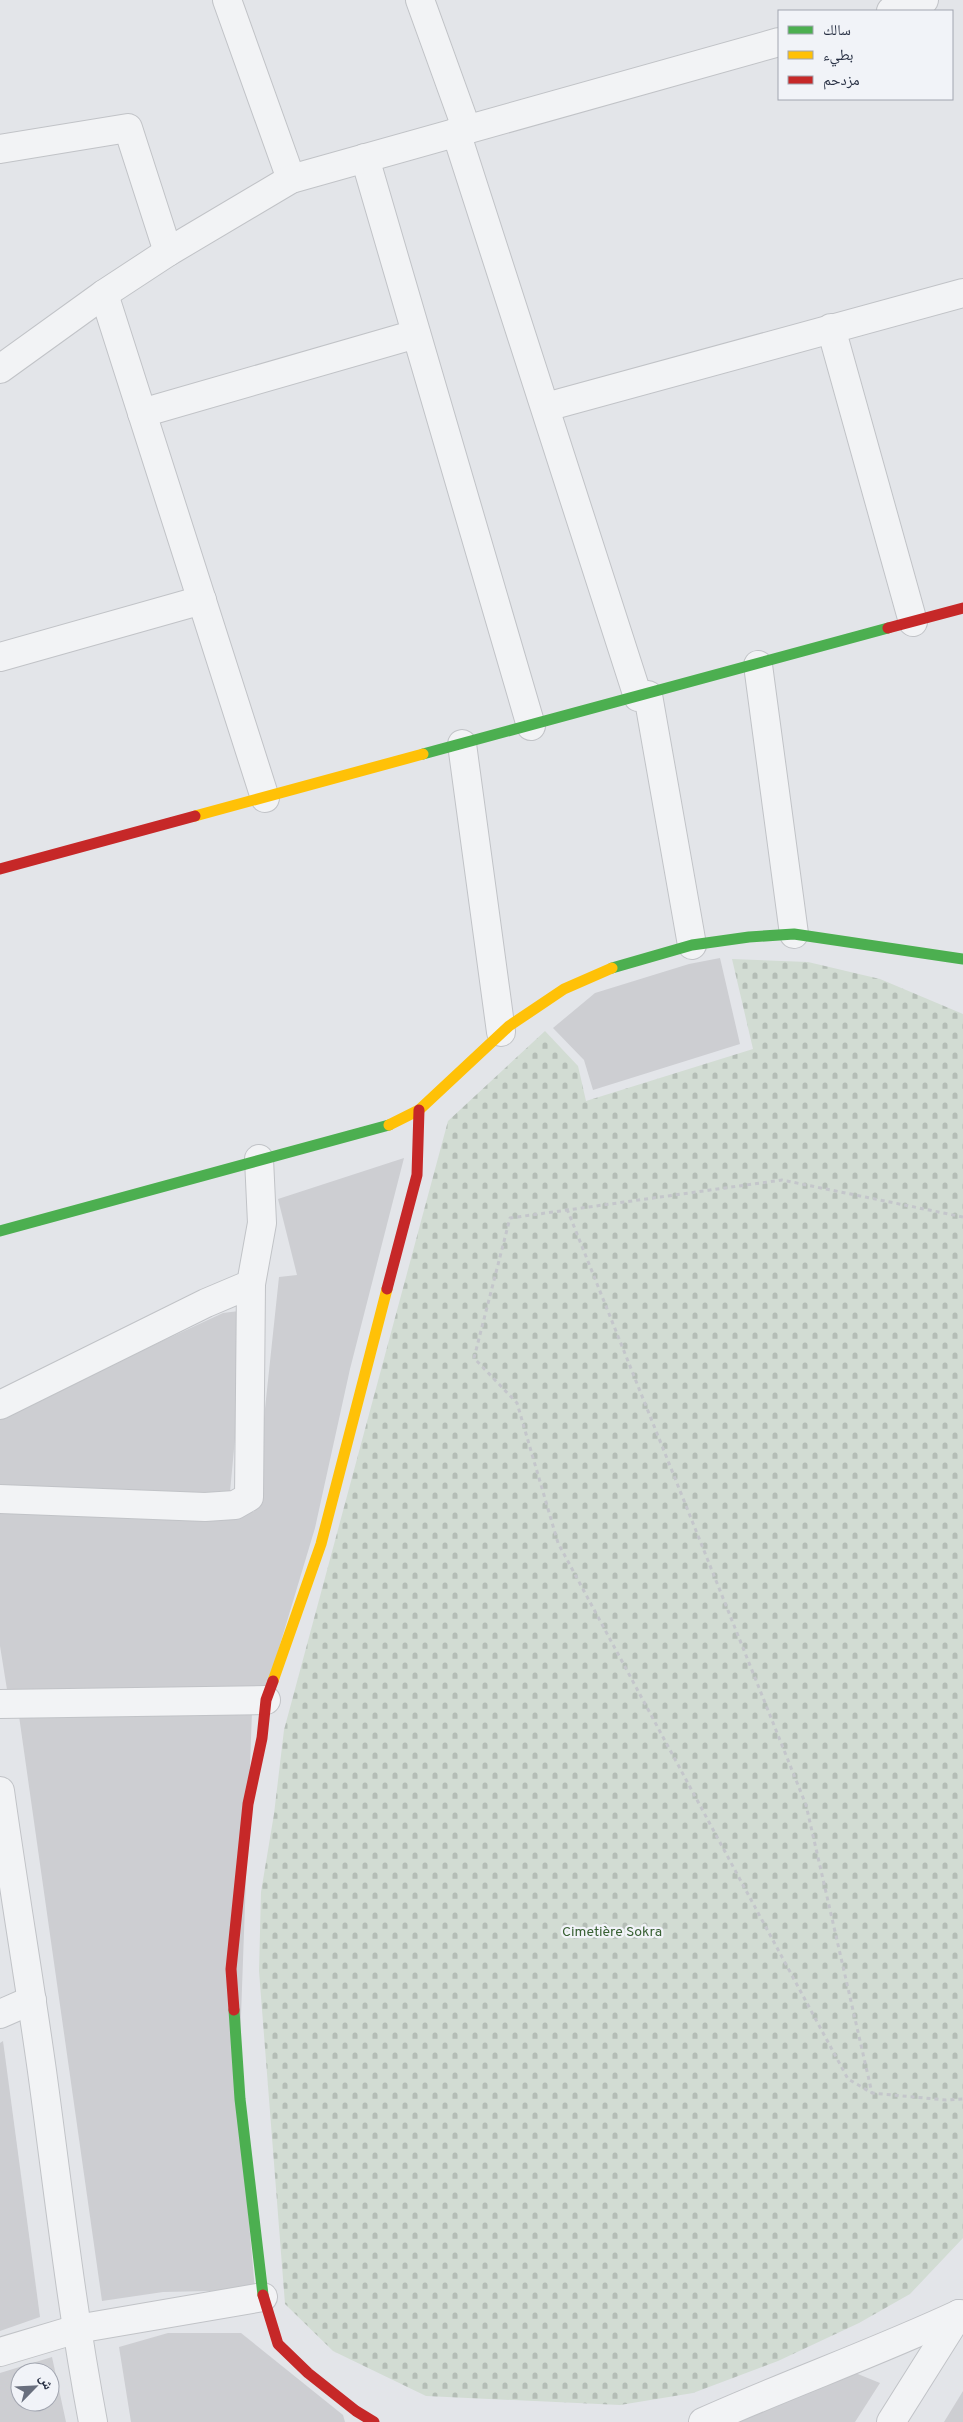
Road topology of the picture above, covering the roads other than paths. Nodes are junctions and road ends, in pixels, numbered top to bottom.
1 (227, 0) edge
2 (420, 0) edge
3 (924, 0) edge
4 (895, 10) edge
5 (778, 42) edge
6 (461, 131) junction
7 (0, 149) edge
8 (365, 158) junction
9 (291, 179) junction
10 (168, 252) junction
11 (963, 293) edge
12 (104, 294) junction
13 (831, 328) junction
14 (416, 334) junction
15 (0, 369) edge
16 (546, 407) junction
17 (142, 413) junction
18 (202, 600) junction
19 (963, 608) edge
20 (913, 622) junction
21 (0, 657) edge
22 (758, 665) junction
23 (643, 696) junction
24 (531, 726) junction
25 (462, 744) junction
26 (265, 798) junction
27 (0, 869) edge
28 (794, 934) junction
29 (692, 945) junction
30 (963, 959) edge
31 (501, 1032) junction
32 (419, 1110) junction
33 (259, 1159) junction
34 (0, 1231) edge
35 (251, 1284) junction
36 (0, 1405) edge
37 (0, 1499) edge
38 (266, 1700) junction
39 (0, 1704) edge
40 (0, 1791) edge
41 (8, 1915) edge
42 (32, 2000) junction
43 (0, 2014) edge
44 (263, 2298) junction
45 (961, 2311) edge
46 (77, 2329) junction
47 (0, 2352) edge
48 (93, 2422) edge
49 (374, 2422) edge
50 (703, 2422) edge
51 (891, 2422) edge

1 - 9 street
2 - 6 street
3 - 4 street
5 - 6 street
6 - 8 street
6 - 16 street
7 - 10 street
8 - 9 street
8 - 14 street
9 - 10 street
10 - 12 street
11 - 13 street
12 - 15 street
12 - 17 street
13 - 16 street
13 - 20 street
14 - 17 street
14 - 24 street
16 - 23 street
17 - 18 street
18 - 21 street
18 - 26 street
19 - 20 street
20 - 22 street
22 - 23 street
22 - 28 street
23 - 24 street
23 - 29 street
24 - 25 street
25 - 26 street
25 - 31 street
26 - 27 street
28 - 29 street
28 - 30 street
29 - 31 street
31 - 32 street
32 - 33 street
32 - 38 street
33 - 34 street
33 - 35 street
35 - 36 street
35 - 37 street
38 - 39 street
38 - 44 street
40 - 41 street
41 - 42 street
42 - 43 street
42 - 46 street
44 - 46 street
44 - 49 street
45 - 50 street
45 - 51 street
46 - 47 street
46 - 48 street

